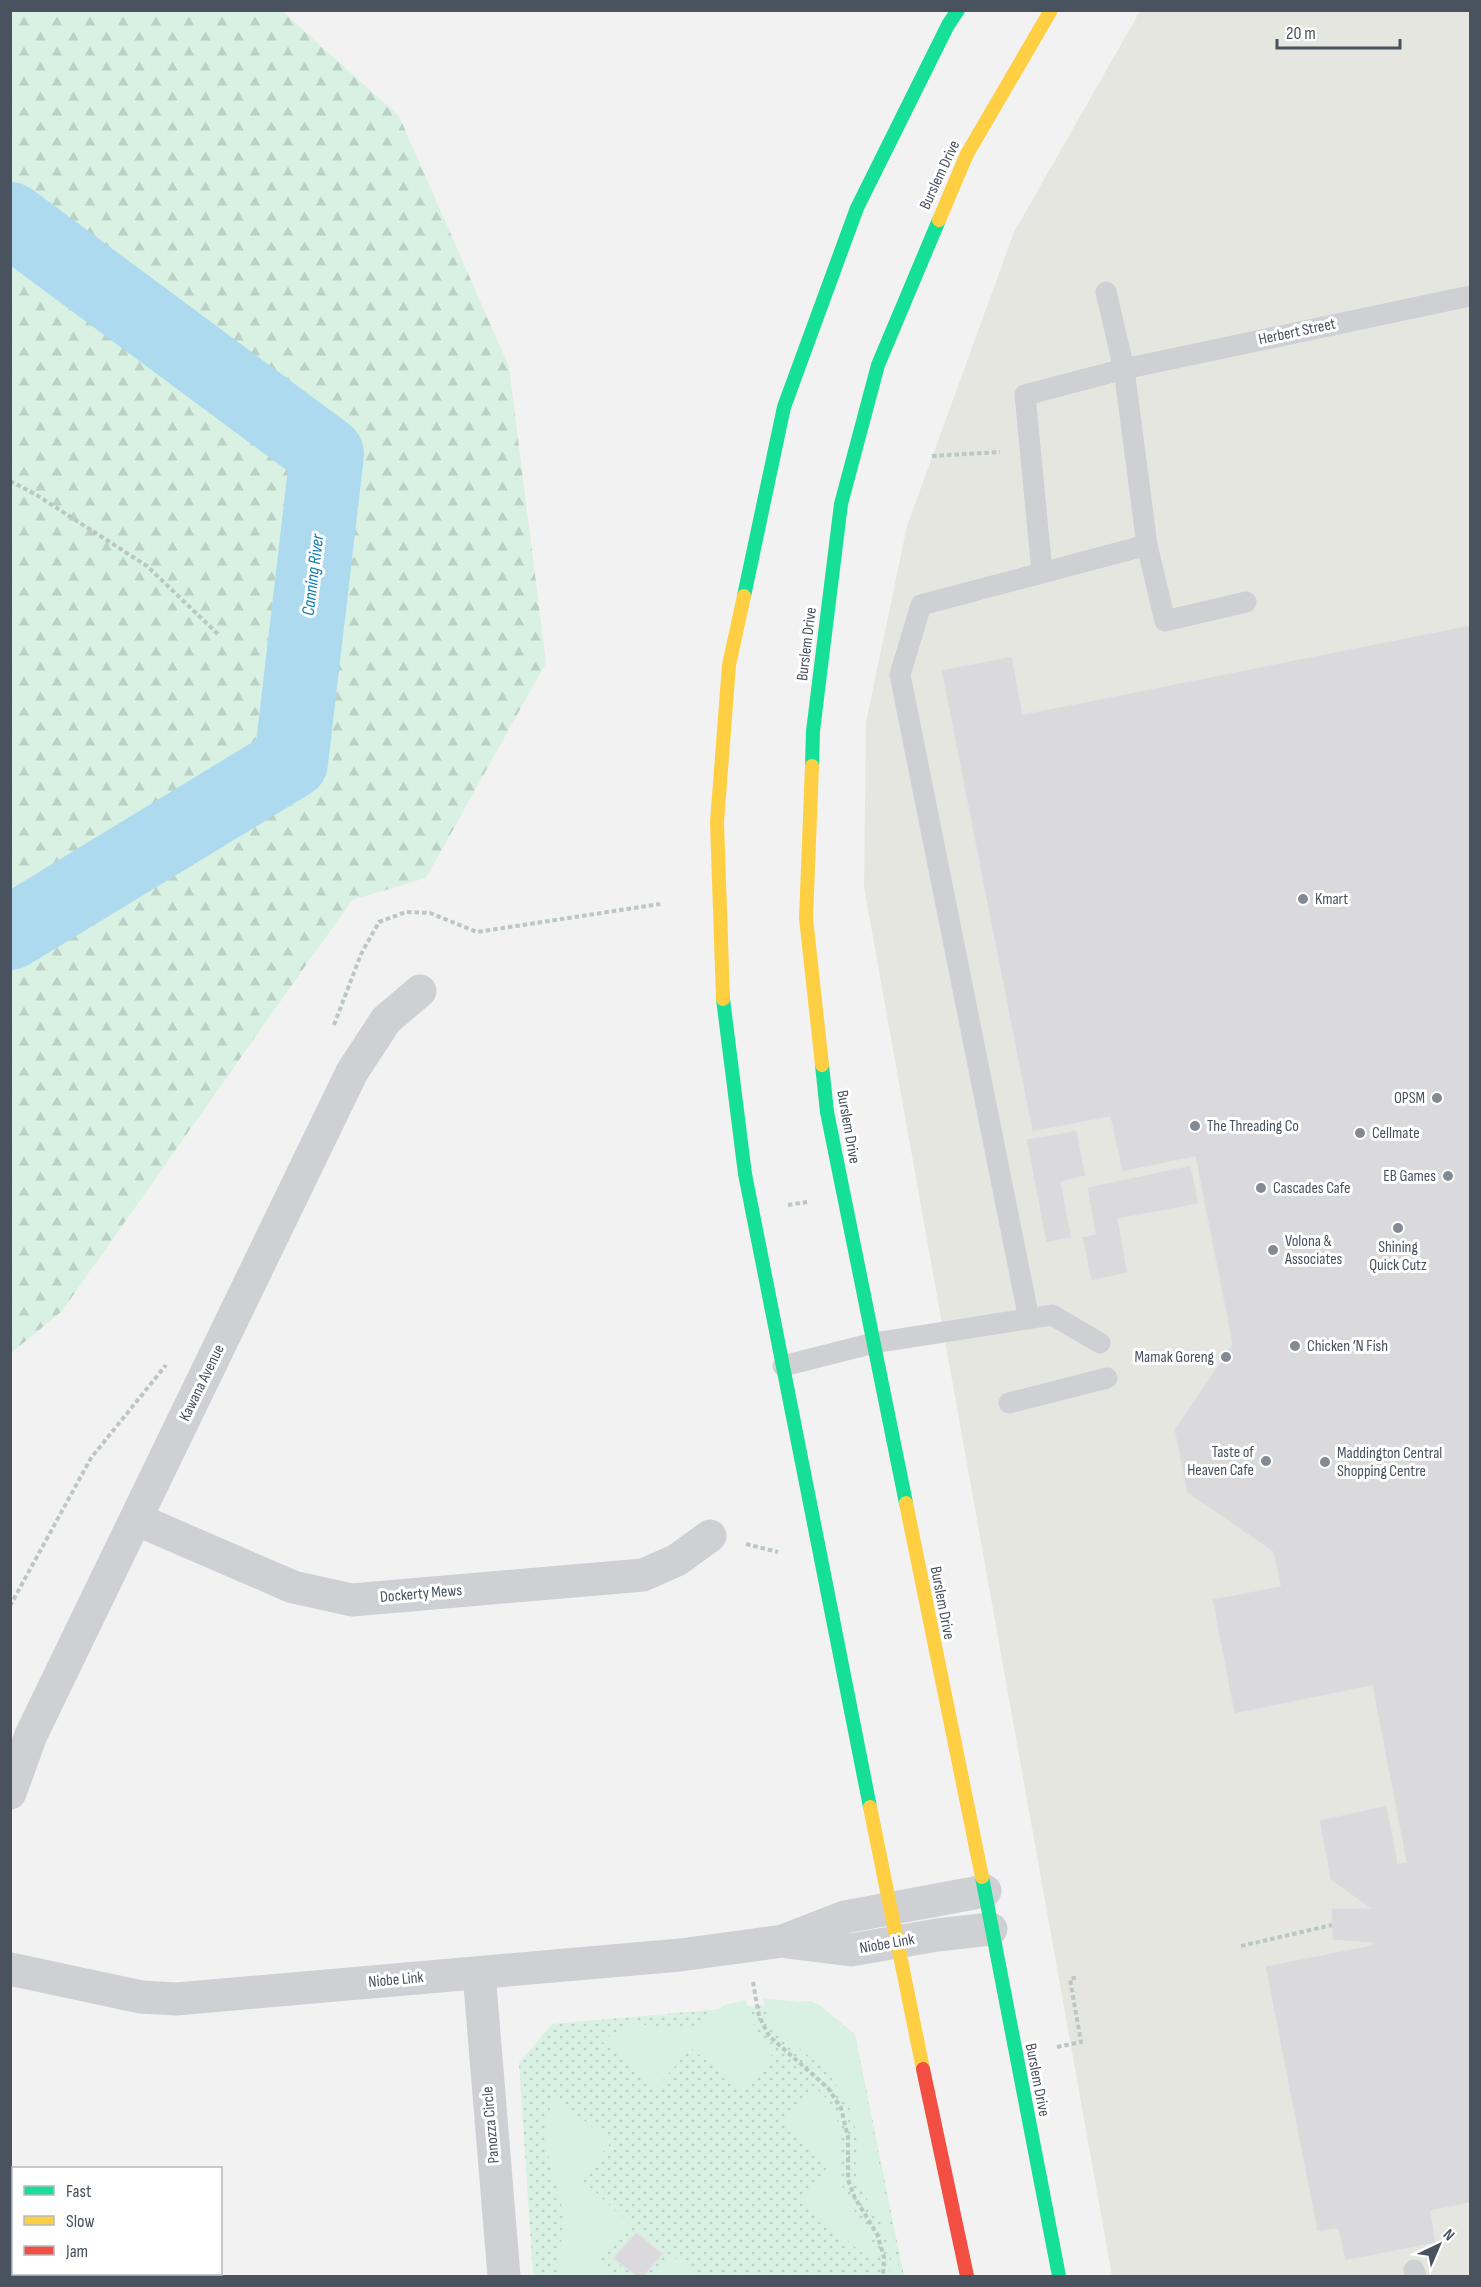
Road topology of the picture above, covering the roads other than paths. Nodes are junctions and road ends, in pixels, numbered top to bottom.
1 (958, 10) edge
2 (1051, 10) edge
3 (1106, 292) dead end
4 (1470, 296) edge
5 (1124, 369) junction
6 (1147, 545) junction
7 (1042, 572) junction
8 (1246, 602) dead end
9 (420, 991) dead end
10 (1029, 1319) junction
11 (874, 1343) junction
12 (1101, 1343) dead end
13 (783, 1366) junction
14 (1107, 1378) dead end
15 (1009, 1403) dead end
16 (136, 1519) junction
17 (710, 1536) dead end
18 (10, 1793) edge
19 (985, 1891) junction
20 (891, 1910) junction
21 (991, 1929) junction
22 (783, 1941) junction
23 (897, 1941) junction
24 (10, 1969) edge
25 (479, 1972) junction
26 (504, 2277) edge
27 (968, 2277) edge
28 (1059, 2277) edge

1 - 13 main road
2 - 11 main road, Burslem Drive
3 - 5 lane
4 - 5 lane, Herbert Street
5 - 6 lane
5 - 7 lane, Herbert Street
6 - 7 lane
6 - 8 lane
7 - 10 lane
9 - 16 street, Kawana Avenue
10 - 11 lane
10 - 12 lane
11 - 13 lane
11 - 19 main road, Burslem Drive
13 - 20 main road
14 - 15 lane
16 - 17 street, Dockerty Mews
16 - 18 street, Kawana Avenue
19 - 20 street, Niobe Link
19 - 21 main road, Burslem Drive
20 - 22 street, Niobe Link
20 - 23 main road
21 - 23 street, Niobe Link
21 - 28 main road, Burslem Drive
22 - 23 street, Niobe Link
22 - 25 street, Niobe Link
23 - 27 main road
24 - 25 street, Niobe Link
25 - 26 street, Panozza Circle

